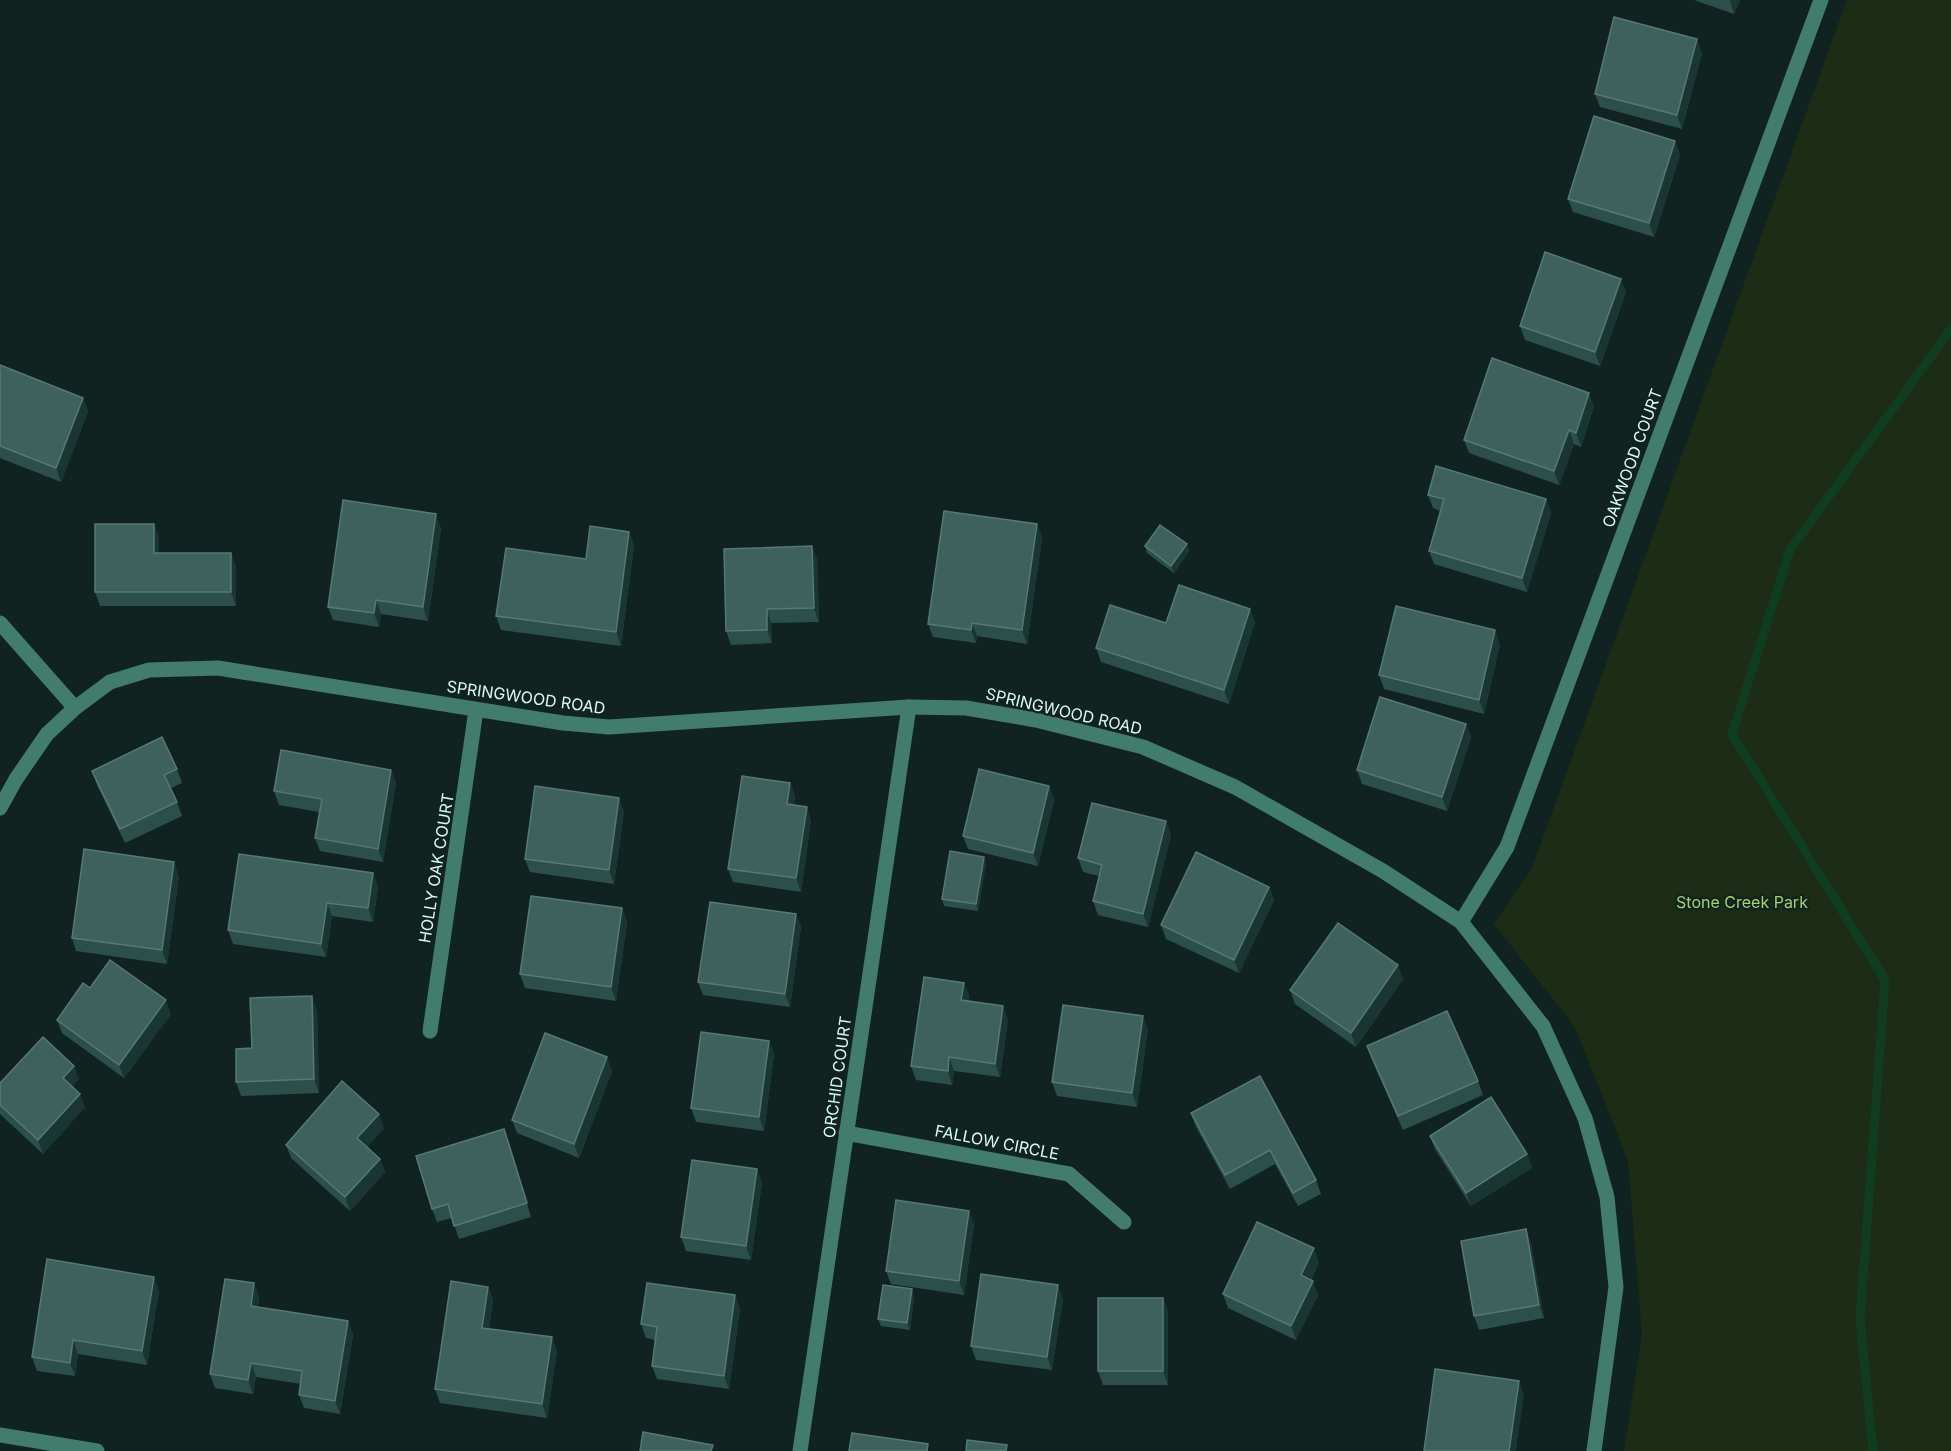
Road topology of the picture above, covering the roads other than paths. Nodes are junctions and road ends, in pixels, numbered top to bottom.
1 (1821, 0) edge
2 (0, 623) edge
3 (909, 707) junction
4 (75, 708) junction
5 (476, 710) junction
6 (0, 807) edge
7 (1461, 922) junction
8 (430, 1031) dead end
9 (846, 1133) junction
10 (1124, 1222) dead end
11 (0, 1435) edge
12 (97, 1451) edge
13 (800, 1451) edge
14 (1594, 1451) edge

1 - 7 street, OAKWOOD COURT
2 - 4 street
3 - 5 street, SPRINGWOOD ROAD
3 - 7 street, SPRINGWOOD ROAD
3 - 9 street, ORCHID COURT
4 - 5 street, SPRINGWOOD ROAD
4 - 6 street, SPRINGWOOD ROAD
5 - 8 street, HOLLY OAK COURT
7 - 14 street, SPRINGWOOD ROAD
9 - 10 street, FALLOW CIRCLE
9 - 13 street, ORCHID COURT
11 - 12 street

